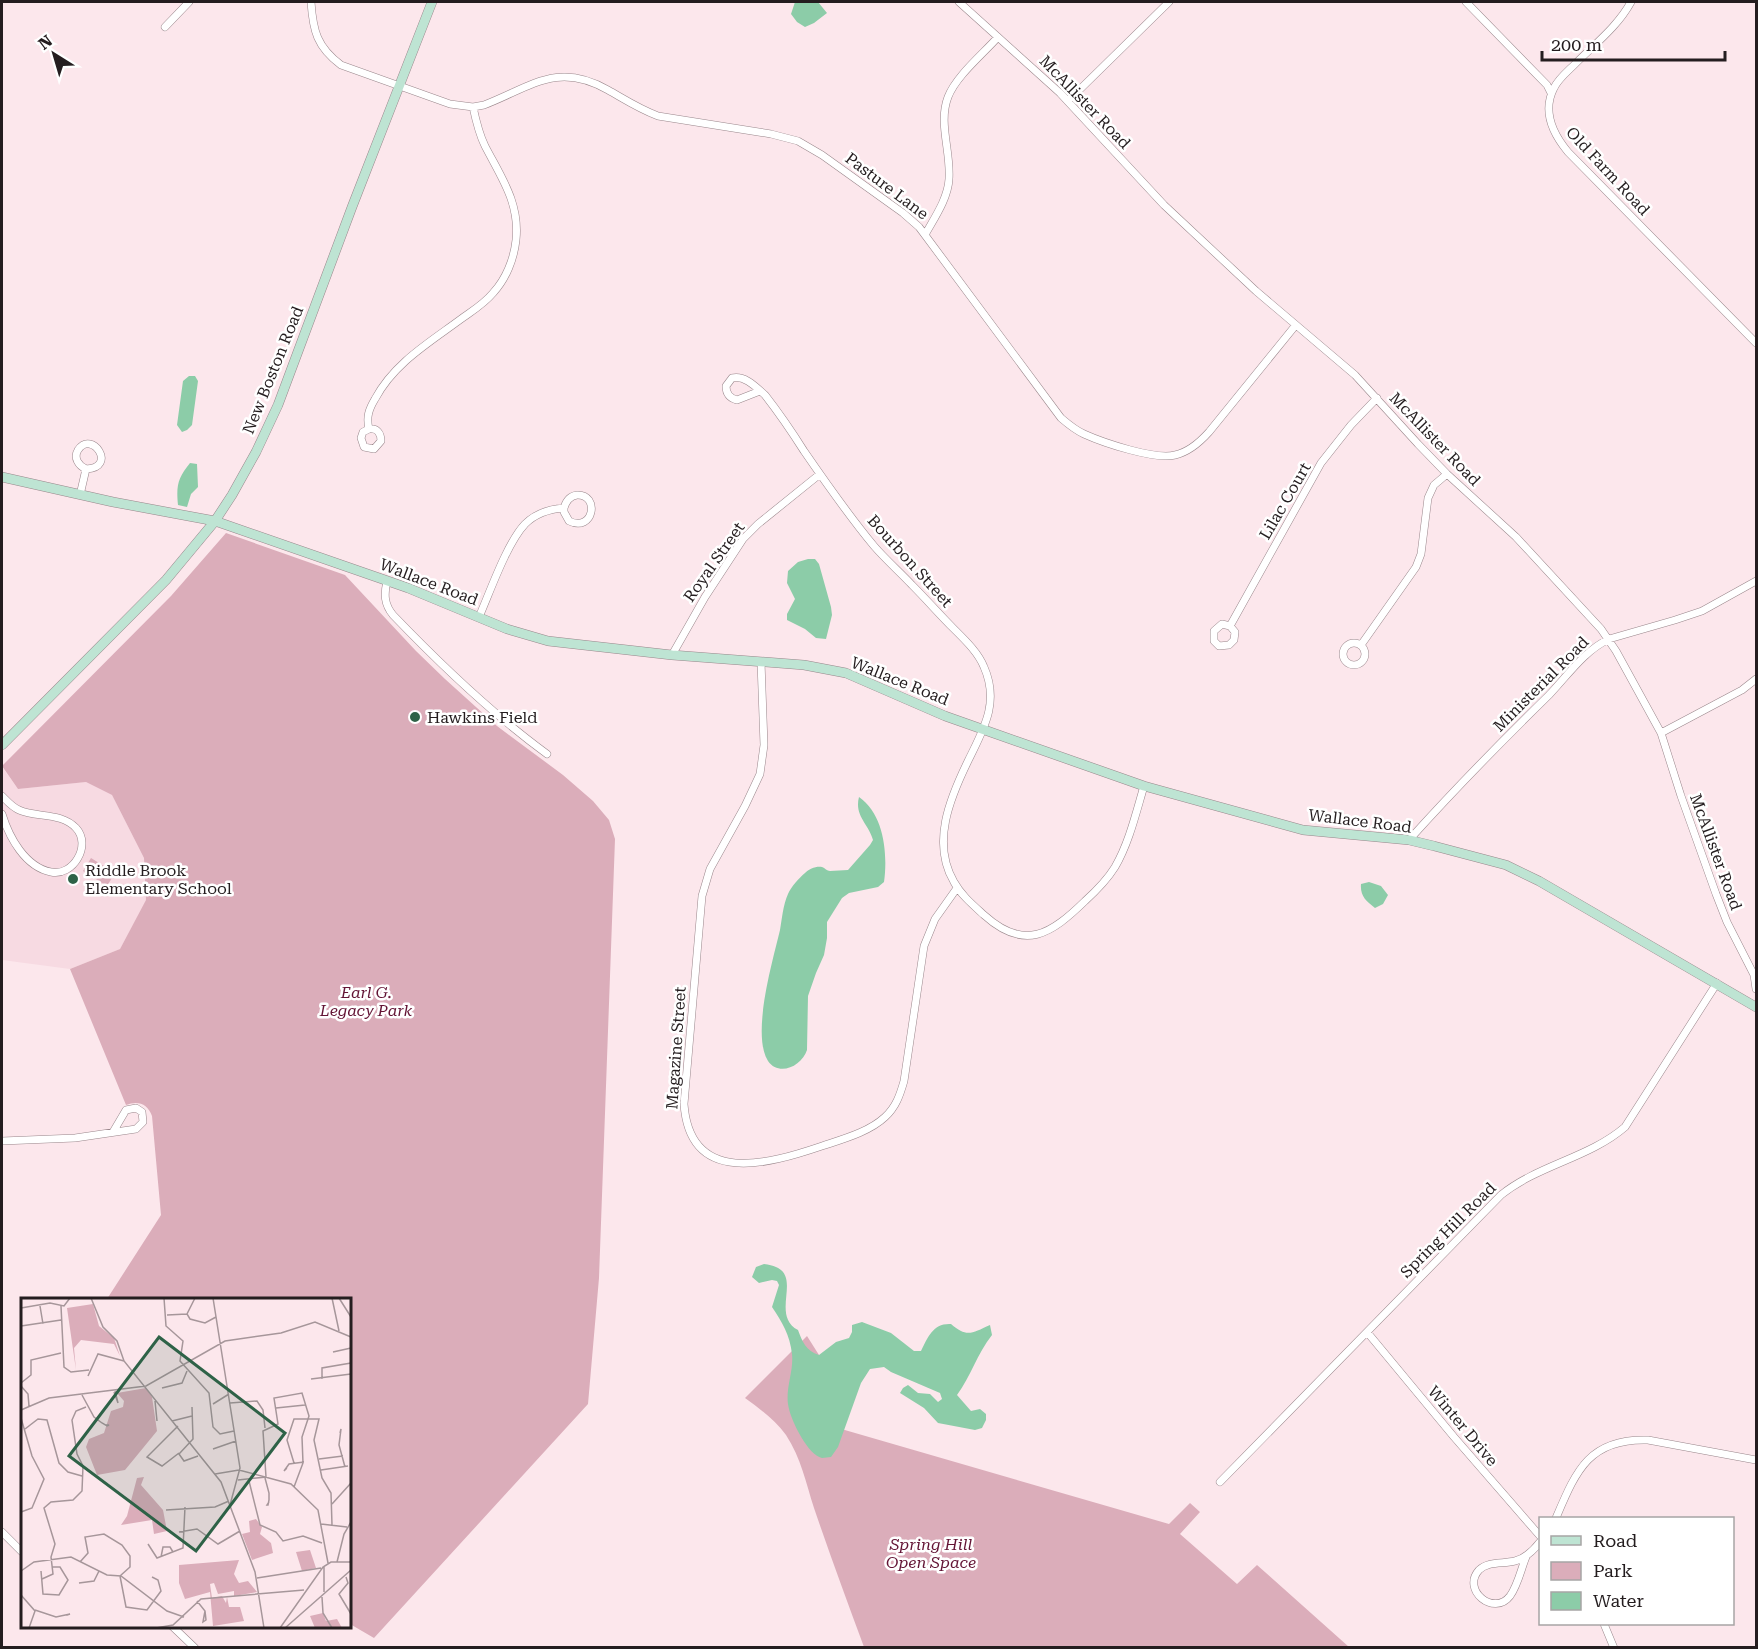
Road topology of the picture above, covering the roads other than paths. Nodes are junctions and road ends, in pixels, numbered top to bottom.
1 (189, 2) edge
2 (311, 2) edge
3 (432, 2) edge
4 (959, 2) edge
5 (1169, 2) edge
6 (1466, 2) edge
7 (1631, 2) edge
8 (165, 27) dead end
9 (999, 37) junction
10 (399, 86) junction
11 (1551, 93) junction
12 (1068, 101) junction
13 (473, 107) junction
14 (926, 233) junction
15 (1296, 326) junction
16 (1756, 343) edge
17 (760, 391) junction
18 (1377, 399) junction
19 (369, 429) dead end
20 (86, 469) dead end
21 (820, 474) junction
22 (1447, 474) junction
23 (2, 477) edge
24 (80, 495) junction
25 (564, 508) junction
26 (215, 521) junction
27 (387, 581) junction
28 (1756, 581) edge
29 (479, 617) junction
30 (1230, 626) dead end
31 (1609, 639) junction
32 (1360, 645) dead end
33 (672, 655) junction
34 (761, 662) junction
35 (1756, 679) edge
36 (984, 729) junction
37 (1661, 733) junction
38 (2, 745) edge
39 (547, 754) dead end
40 (1144, 786) junction
41 (2, 796) edge
42 (2, 814) edge
43 (1409, 840) junction
44 (957, 888) junction
45 (1717, 984) junction
46 (1756, 989) edge
47 (1756, 1005) edge
48 (113, 1132) junction
49 (2, 1141) edge
50 (1367, 1332) junction
51 (1756, 1460) edge
52 (1220, 1482) dead end
53 (1556, 1517) edge
54 (2, 1532) edge
55 (1539, 1535) edge
56 (1539, 1543) edge
57 (21, 1551) edge
58 (1526, 1557) junction
59 (1605, 1625) edge
60 (174, 1628) edge
61 (195, 1647) edge
62 (1614, 1647) edge

1 - 8 street
2 - 10 street, Pasture Lane
3 - 10 street, New Boston Road
4 - 9 street, McAllister Road
5 - 12 street
6 - 11 street
7 - 11 street
9 - 12 street, McAllister Road
9 - 14 street
10 - 13 street, Pasture Lane
10 - 26 street, New Boston Road
11 - 16 street, Old Farm Road
12 - 15 street, McAllister Road
13 - 14 street, Pasture Lane
13 - 19 street
14 - 15 street, Pasture Lane
15 - 18 street, McAllister Road
17 - 17 street, Bourbon Street
17 - 21 street, Bourbon Street
18 - 22 street, McAllister Road
18 - 30 street, Lilac Court
20 - 24 street
21 - 33 street, Royal Street
21 - 36 street, Bourbon Street
22 - 31 street, McAllister Road
22 - 32 street
23 - 24 street, Wallace Road
24 - 26 street, Wallace Road
25 - 25 street
25 - 29 street
26 - 27 street, Wallace Road
26 - 38 street, New Boston Road
27 - 29 street, Wallace Road
27 - 39 street
28 - 31 street, Ministerial Road
29 - 33 street, Wallace Road
31 - 37 street, McAllister Road
31 - 43 street, Ministerial Road
33 - 34 street, Wallace Road
34 - 36 street, Wallace Road
34 - 44 street, Magazine Street
35 - 37 street
36 - 40 street, Wallace Road
36 - 44 street
37 - 46 street, McAllister Road
40 - 43 street, Wallace Road
40 - 44 street
41 - 42 street
43 - 45 street, Wallace Road
45 - 47 street, Wallace Road
45 - 50 street, Spring Hill Road
48 - 48 street
48 - 49 street
50 - 52 street, Spring Hill Road
50 - 55 street, Winter Drive
51 - 53 street
54 - 57 street
56 - 58 street
58 - 58 street
59 - 62 street
60 - 61 street

